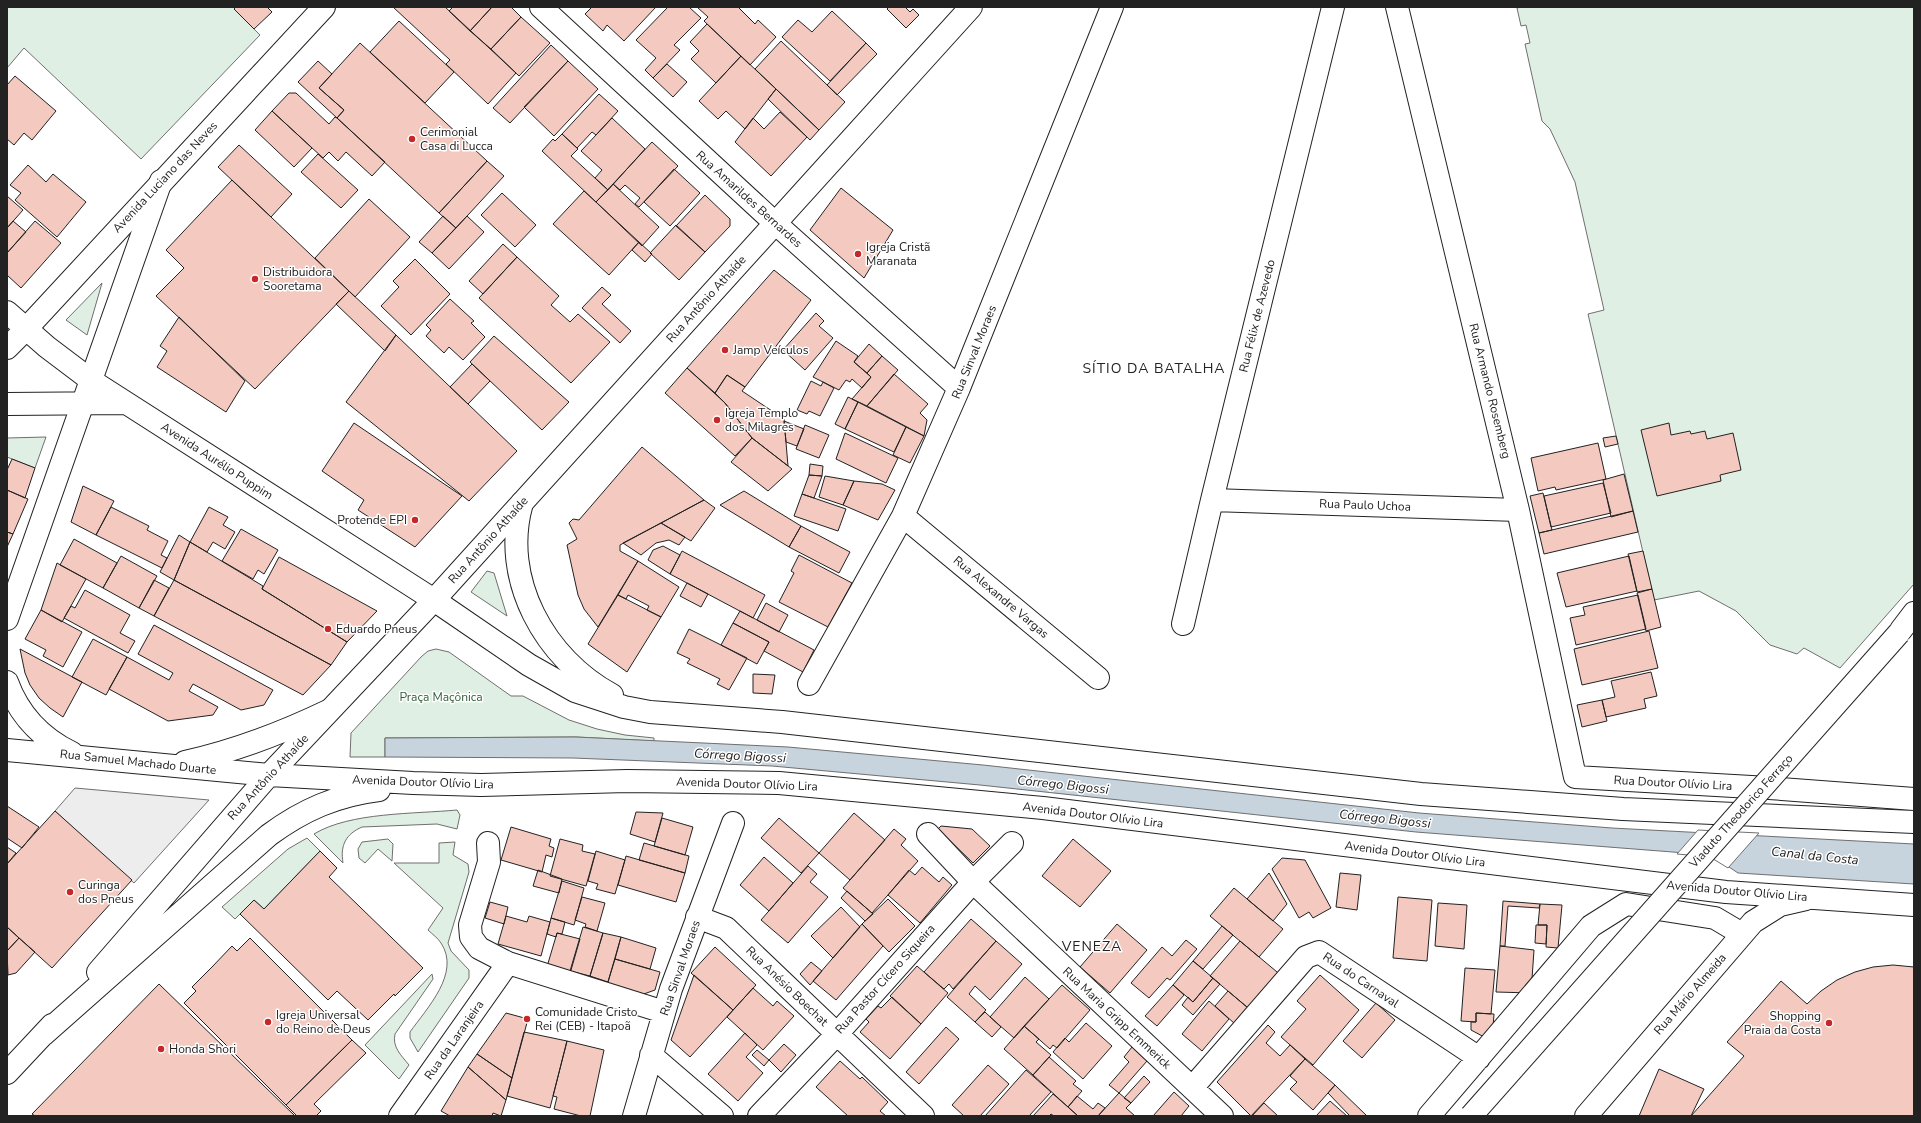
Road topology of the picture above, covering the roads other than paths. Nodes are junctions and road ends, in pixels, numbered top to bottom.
1 (324, 7) edge
2 (541, 7) edge
3 (971, 7) edge
4 (1112, 7) edge
5 (1334, 7) edge
6 (1397, 7) edge
7 (162, 180) junction
8 (775, 223) junction
9 (7, 312) edge
10 (26, 328) junction
11 (7, 348) edge
12 (92, 381) junction
13 (959, 388) junction
14 (126, 403) junction
15 (7, 404) edge
16 (84, 404) junction
17 (1212, 500) junction
18 (522, 503) junction
19 (1518, 510) junction
20 (903, 516) junction
21 (434, 600) junction
22 (1914, 613) edge
23 (7, 619) edge
24 (1183, 624) dead end
25 (1905, 627) edge
26 (1098, 678) dead end
27 (7, 682) edge
28 (809, 684) dead end
29 (328, 711) junction
30 (650, 712) junction
31 (7, 750) edge
32 (78, 756) junction
33 (168, 765) junction
34 (269, 775) junction
35 (1575, 777) joint
36 (413, 783) junction
37 (1914, 800) edge
38 (1914, 822) edge
39 (733, 823) dead end
40 (928, 834) dead end
41 (488, 843) dead end
42 (1012, 843) dead end
43 (973, 882) junction
44 (1813, 898) junction
45 (1914, 905) edge
46 (697, 917) junction
47 (1742, 934) junction
48 (508, 963) junction
49 (664, 1012) junction
50 (837, 1034) junction
51 (43, 1035) junction
52 (651, 1055) junction
53 (1479, 1058) junction
54 (7, 1073) edge
55 (1192, 1088) junction
56 (400, 1116) edge
57 (634, 1116) edge
58 (722, 1116) edge
59 (759, 1116) edge
60 (923, 1116) edge
61 (1222, 1116) edge
62 (1429, 1116) edge
63 (1471, 1116) edge
64 (1586, 1116) edge

1 - 7 street, Avenida Luciano das Neves
2 - 8 street, Rua Amarildes Bernardes
3 - 8 street, Rua Antônio Athaíde
4 - 13 street, Rua Sinval Moraes
5 - 17 street, Rua Félix de Azevedo
6 - 19 street, Rua Armando Rosemberg
7 - 10 street, Avenida Luciano das Neves
7 - 12 street
8 - 13 street, Rua Amarildes Bernardes
8 - 18 street, Rua Antônio Athaíde
9 - 10 street, Avenida Aurélio Puppim
10 - 11 street, Avenida Luciano das Neves
10 - 12 street, Avenida Aurélio Puppim
12 - 14 street, Avenida Aurélio Puppim
12 - 16 street
13 - 20 street, Rua Sinval Moraes
14 - 16 street
14 - 21 street, Avenida Aurélio Puppim
15 - 16 street
16 - 23 street
17 - 19 street, Rua Paulo Uchoa
17 - 24 street, Rua Félix de Azevedo
18 - 21 street, Rua Antônio Athaíde
18 - 30 street
19 - 35 street, Rua Armando Rosemberg
20 - 26 street, Rua Alexandre Vargas
20 - 28 street, Rua Sinval Moraes
21 - 29 street, Rua Antônio Athaíde
21 - 30 street
22 - 25 street, Viaduto Theodorico Ferraço
25 - 63 street, Viaduto Theodorico Ferraço, bridge
27 - 32 street
29 - 33 street
29 - 34 street, Rua Antônio Athaíde
30 - 38 street
31 - 32 street, Rua Samuel Machado Duarte
32 - 33 street, Rua Samuel Machado Duarte
33 - 34 street, Rua Samuel Machado Duarte
34 - 36 street, Avenida Doutor Olívio Lira
34 - 51 street, Rua Antônio Athaíde
35 - 37 street, Rua Doutor Olívio Lira
36 - 44 street, Avenida Doutor Olívio Lira
36 - 51 street
39 - 46 street, Rua Sinval Moraes
40 - 43 street, Rua Maria Gripp Emmerick
41 - 48 street
42 - 43 street, Rua Pastor Cícero Siqueira
43 - 50 street, Rua Pastor Cícero Siqueira
43 - 55 street, Rua Maria Gripp Emmerick
44 - 45 street, Avenida Doutor Olívio Lira
44 - 47 street, Rua Mário Almeida
46 - 49 street, Rua Sinval Moraes
46 - 50 street, Rua Anésio Boechat
47 - 53 street
47 - 64 street, Rua Mário Almeida
48 - 49 street
48 - 56 street, Rua da Laranjeira
49 - 52 street, Rua Sinval Moraes
50 - 59 street, Rua Pastor Cícero Siqueira
50 - 60 street, Rua Anésio Boechat
51 - 54 street, Rua Antônio Athaíde
52 - 57 street, Rua Sinval Moraes
52 - 58 street
53 - 55 street, Rua do Carnaval
53 - 62 street
55 - 61 street, Rua Maria Gripp Emmerick

